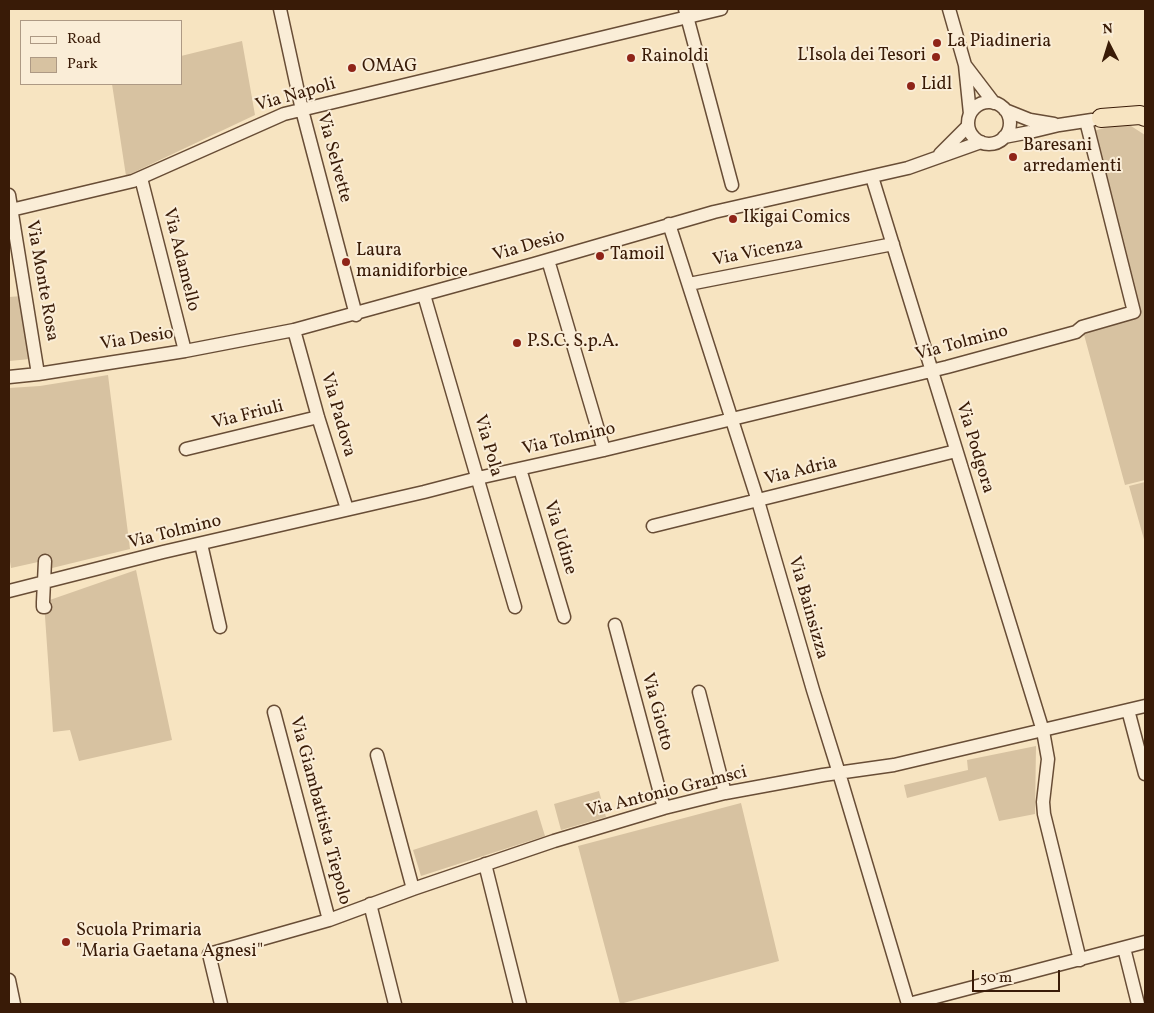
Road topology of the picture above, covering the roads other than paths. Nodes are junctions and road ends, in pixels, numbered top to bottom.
1 (280, 9) edge
2 (721, 9) edge
3 (948, 9) edge
4 (686, 13) edge
5 (965, 65) junction
6 (1145, 101) edge
7 (1145, 106) edge
8 (1000, 107) junction
9 (302, 110) junction
10 (1145, 117) edge
11 (1097, 118) junction
12 (969, 120) junction
13 (1058, 125) junction
14 (1004, 137) junction
15 (981, 142) junction
16 (937, 158) junction
17 (872, 177) junction
18 (141, 178) junction
19 (732, 186) dead end
20 (9, 195) edge
21 (11, 210) junction
22 (669, 224) junction
23 (893, 244) junction
24 (548, 260) junction
25 (688, 284) junction
26 (424, 295) junction
27 (356, 315) junction
28 (294, 330) junction
29 (185, 351) junction
30 (932, 371) junction
31 (38, 374) junction
32 (9, 377) edge
33 (318, 417) junction
34 (732, 419) junction
35 (186, 449) dead end
36 (604, 450) junction
37 (956, 451) junction
38 (520, 469) junction
39 (478, 478) junction
40 (758, 501) junction
41 (347, 509) junction
42 (653, 526) dead end
43 (200, 544) junction
44 (45, 561) dead end
45 (45, 582) junction
46 (9, 591) edge
47 (44, 607) dead end
48 (514, 607) dead end
49 (564, 617) dead end
50 (615, 625) dead end
51 (220, 627) dead end
52 (698, 692) dead end
53 (1145, 706) edge
54 (1128, 710) junction
55 (274, 712) dead end
56 (1043, 730) junction
57 (377, 755) dead end
58 (839, 773) junction
59 (1145, 774) edge
60 (725, 793) junction
61 (664, 808) junction
62 (485, 864) junction
63 (413, 889) junction
64 (370, 904) junction
65 (329, 920) junction
66 (1145, 942) edge
67 (1124, 948) junction
68 (1080, 960) junction
69 (9, 980) edge
70 (922, 1002) edge
71 (14, 1004) edge
72 (221, 1004) edge
73 (395, 1004) edge
74 (520, 1004) edge
75 (908, 1004) edge
76 (1138, 1004) edge

1 - 9 street, Via Selvette
2 - 4 street, Via Napoli
3 - 5 street
4 - 9 street, Via Napoli
4 - 19 street
5 - 8 street
5 - 12 street
6 - 11 highway
7 - 11 street
8 - 12 street
8 - 13 street
8 - 14 street
9 - 18 street, Via Napoli
9 - 27 street, Via Selvette
10 - 11 highway
11 - 13 street
11 - 30 street, Via Tolmino
12 - 15 street
12 - 16 street, Via Desio
13 - 14 street
14 - 15 street
15 - 16 street, Via Desio
16 - 17 street, Via Desio
17 - 22 street, Via Desio
17 - 23 street, Via Podgora
18 - 21 street, Via Napoli
18 - 29 street, Via Adamello
20 - 21 street, Via Monte Rosa
21 - 31 street, Via Monte Rosa
22 - 24 street, Via Desio
22 - 25 street, Via Bainsizza
23 - 25 street, Via Vicenza
23 - 30 street, Via Podgora
24 - 26 street, Via Desio
24 - 36 street
25 - 34 street, Via Bainsizza
26 - 27 street, Via Desio
26 - 39 street, Via Pola
27 - 28 street, Via Desio
28 - 29 street, Via Desio
28 - 33 street, Via Padova
29 - 31 street, Via Desio
30 - 34 street, Via Tolmino
30 - 37 street, Via Podgora
31 - 32 street, Via Desio
33 - 35 street, Via Friuli
33 - 41 street, Via Padova
34 - 36 street, Via Tolmino
34 - 40 street, Via Bainsizza
36 - 38 street, Via Tolmino
37 - 40 street, Via Adria
37 - 56 street, Via Podgora
38 - 39 street, Via Tolmino
38 - 49 street, Via Udine
39 - 41 street, Via Tolmino
39 - 48 street, Via Pola
40 - 42 street, Via Adria
40 - 58 street, Via Bainsizza
41 - 43 street, Via Tolmino
43 - 45 street, Via Tolmino
43 - 51 street
44 - 45 street
45 - 46 street, Via Tolmino
45 - 47 street
50 - 61 street, Via Giotto
52 - 60 street
53 - 54 street, Via Antonio Gramsci
54 - 56 street, Via Antonio Gramsci
54 - 59 street
55 - 65 street, Via Giambattista Tiepolo
56 - 58 street, Via Antonio Gramsci
56 - 68 street, Via Podgora
57 - 63 street
58 - 60 street, Via Antonio Gramsci
58 - 75 street, Via Bainsizza
60 - 61 street, Via Antonio Gramsci
61 - 62 street, Via Antonio Gramsci
62 - 63 street, Via Antonio Gramsci
62 - 74 street
63 - 64 street, Via Antonio Gramsci
64 - 65 street, Via Antonio Gramsci
64 - 73 street
65 - 72 street, Via Antonio Gramsci
66 - 67 street
67 - 68 street
67 - 76 street
68 - 70 street
69 - 71 street
70 - 75 street

